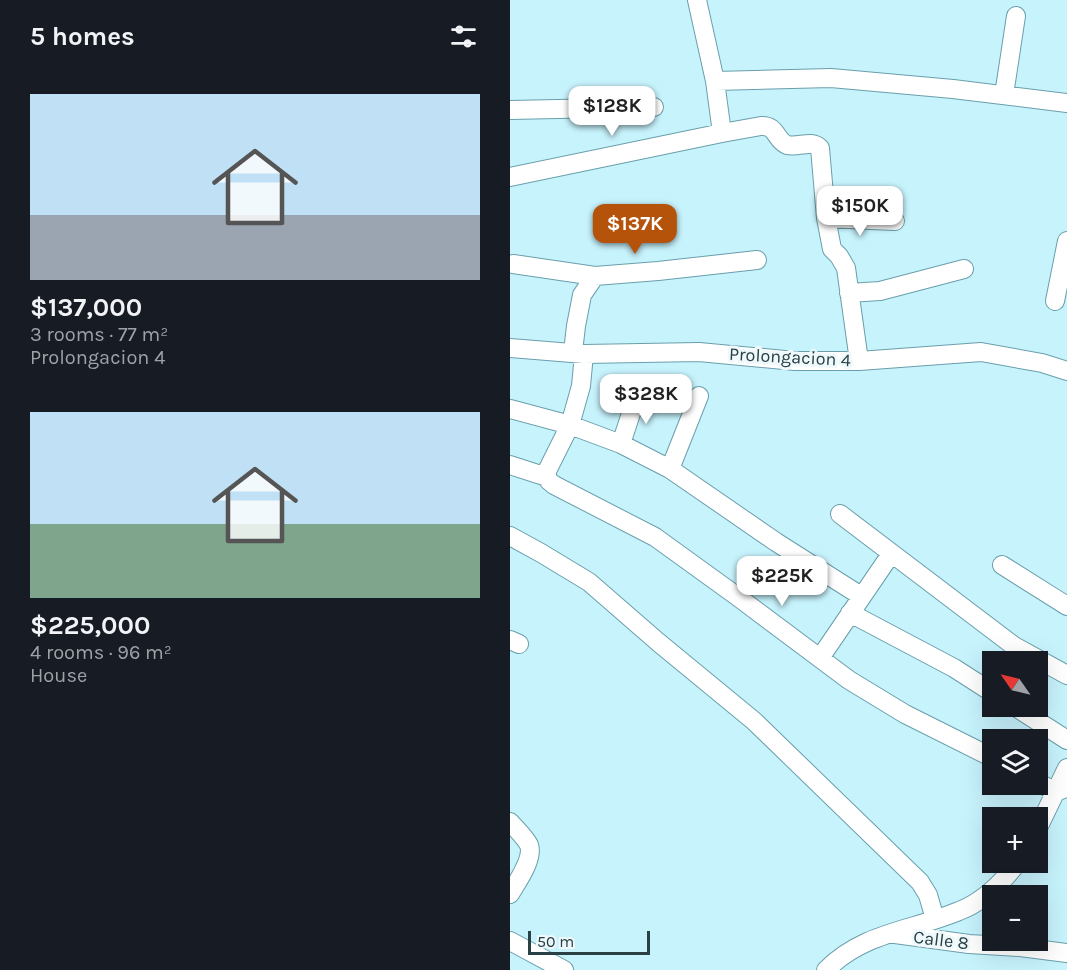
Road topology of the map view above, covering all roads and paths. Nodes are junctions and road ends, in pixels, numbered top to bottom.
1 (697, 0) edge
2 (1016, 16) dead end
3 (715, 81) junction
4 (1004, 95) junction
5 (1067, 103) edge
6 (654, 107) dead end
7 (510, 110) edge
8 (722, 133) junction
9 (510, 177) edge
10 (826, 218) junction
11 (895, 221) dead end
12 (1067, 241) edge
13 (757, 261) dead end
14 (513, 264) dead end
15 (964, 269) dead end
16 (595, 276) junction
17 (849, 294) junction
18 (1055, 302) dead end
19 (510, 348) edge
20 (578, 353) junction
21 (859, 361) junction
22 (1067, 370) edge
23 (637, 395) dead end
24 (699, 396) dead end
25 (510, 409) edge
26 (570, 425) junction
27 (621, 444) junction
28 (510, 465) edge
29 (670, 469) junction
30 (547, 477) junction
31 (840, 514) dead end
32 (510, 536) edge
33 (891, 554) junction
34 (1002, 565) dead end
35 (861, 596) junction
36 (1067, 606) edge
37 (850, 613) junction
38 (819, 658) junction
39 (1067, 675) edge
40 (982, 686) edge
41 (1031, 717) edge
42 (1067, 740) edge
43 (982, 752) edge
44 (1067, 768) edge
45 (1061, 790) edge
46 (1048, 811) edge
47 (510, 822) edge
48 (1010, 873) edge
49 (510, 894) edge
50 (935, 920) junction
51 (888, 933) junction
52 (510, 941) edge
53 (1067, 953) edge
54 (564, 970) edge
55 (826, 970) edge

1 - 3 street
2 - 4 street
3 - 4 street
3 - 8 street
4 - 5 street
6 - 7 street
8 - 9 street
8 - 10 street
10 - 11 street
10 - 17 street
12 - 18 street
13 - 16 street
14 - 16 street
15 - 17 street
16 - 20 street
17 - 21 street
19 - 20 street, Prolongacion 4
20 - 21 street, Prolongacion 4
20 - 26 street
21 - 22 street, Prolongacion 4
23 - 27 street
24 - 29 street
25 - 26 street
26 - 27 street
26 - 30 street
27 - 29 street
28 - 30 street
29 - 35 street
30 - 38 street
31 - 33 street
32 - 50 street
33 - 35 street
33 - 39 street
34 - 36 street
35 - 37 street
37 - 38 street
37 - 40 street
38 - 43 street
41 - 42 street
44 - 45 street
45 - 46 street
47 - 49 street
48 - 50 street
50 - 51 street
51 - 53 street, Calle 8
51 - 55 street
52 - 54 street

